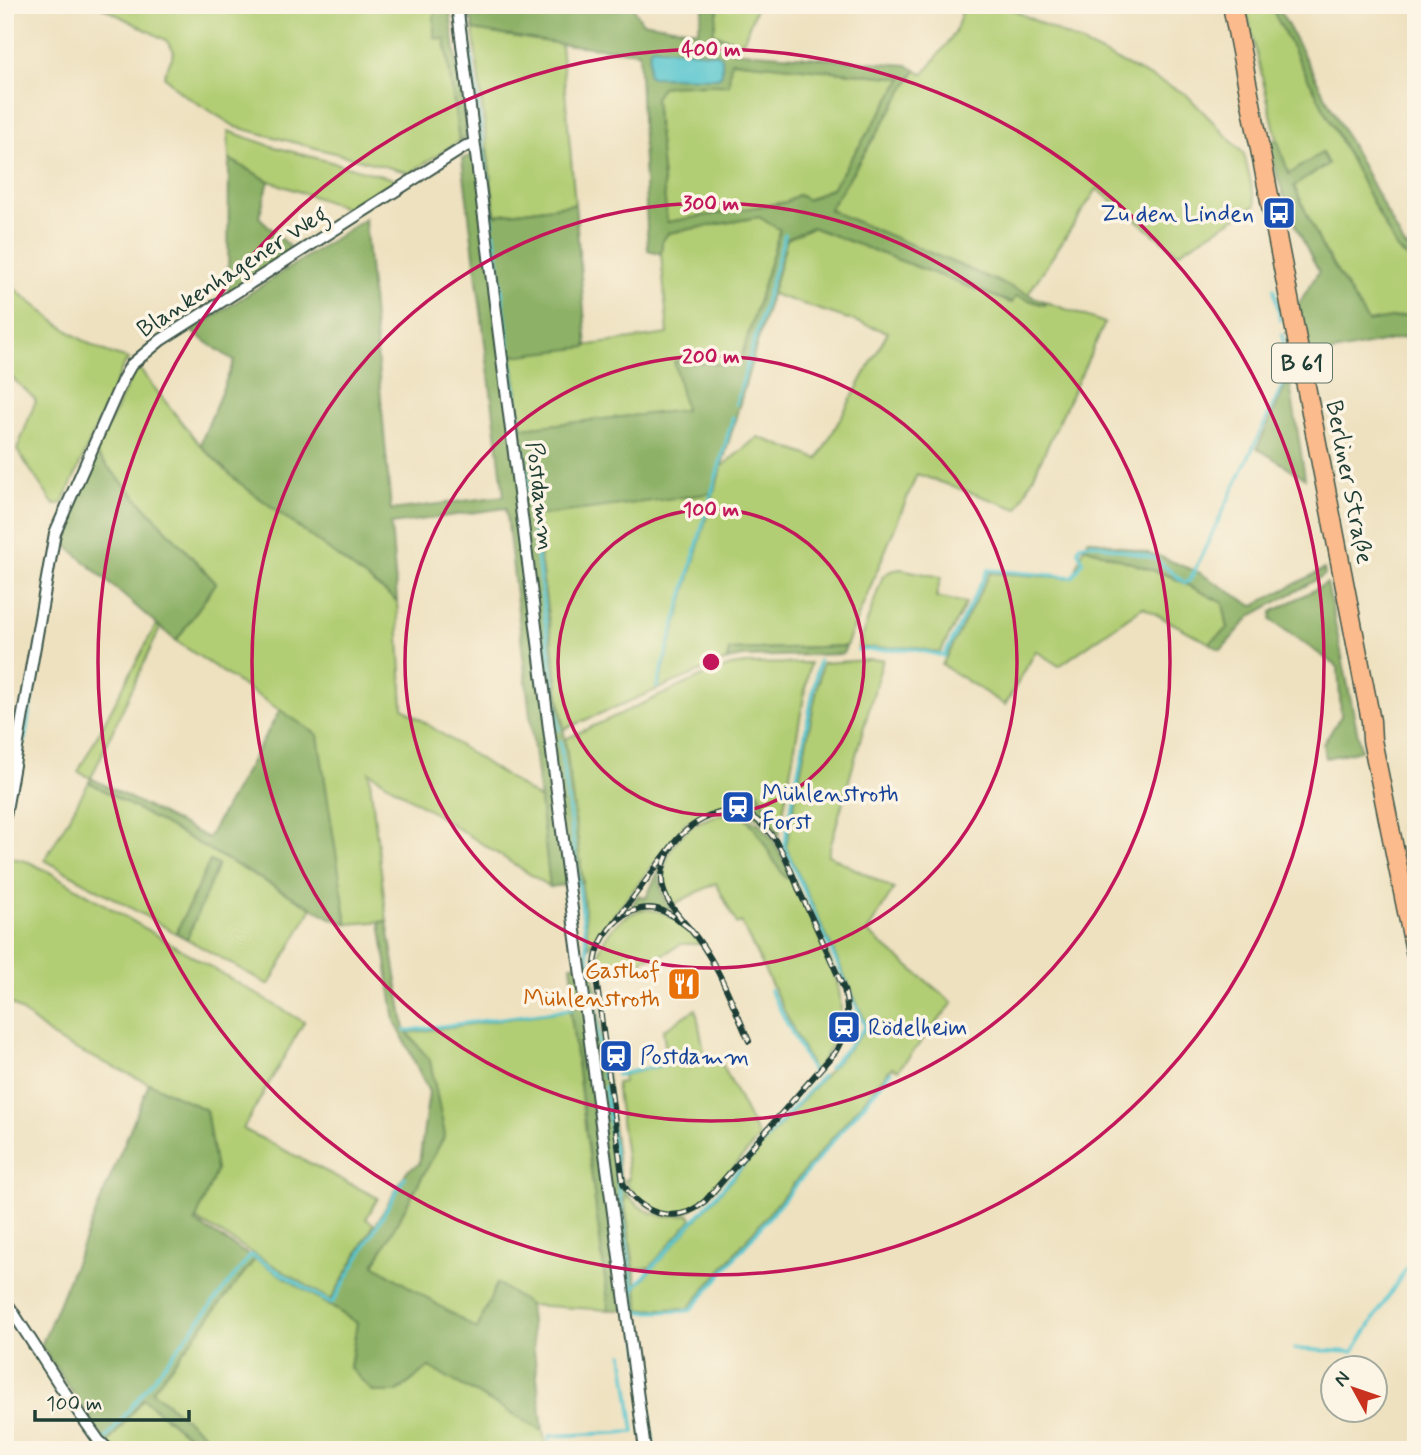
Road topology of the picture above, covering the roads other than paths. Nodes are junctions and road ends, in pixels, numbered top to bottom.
1 (457, 5) edge
2 (1232, 5) edge
3 (473, 144) junction
4 (1371, 721) junction
5 (5, 816) edge
6 (1416, 904) edge
7 (1416, 956) edge
8 (5, 1300) edge
9 (109, 1450) edge
10 (645, 1450) edge

1 - 3 street, Postdamm
2 - 4 main road, Berliner Straße / B 61
3 - 5 street, Blankenhagener Weg
3 - 10 street, Postdamm
4 - 6 main road, Berliner Straße / B 61
4 - 7 main road, Berliner Straße / B 61
8 - 9 street

